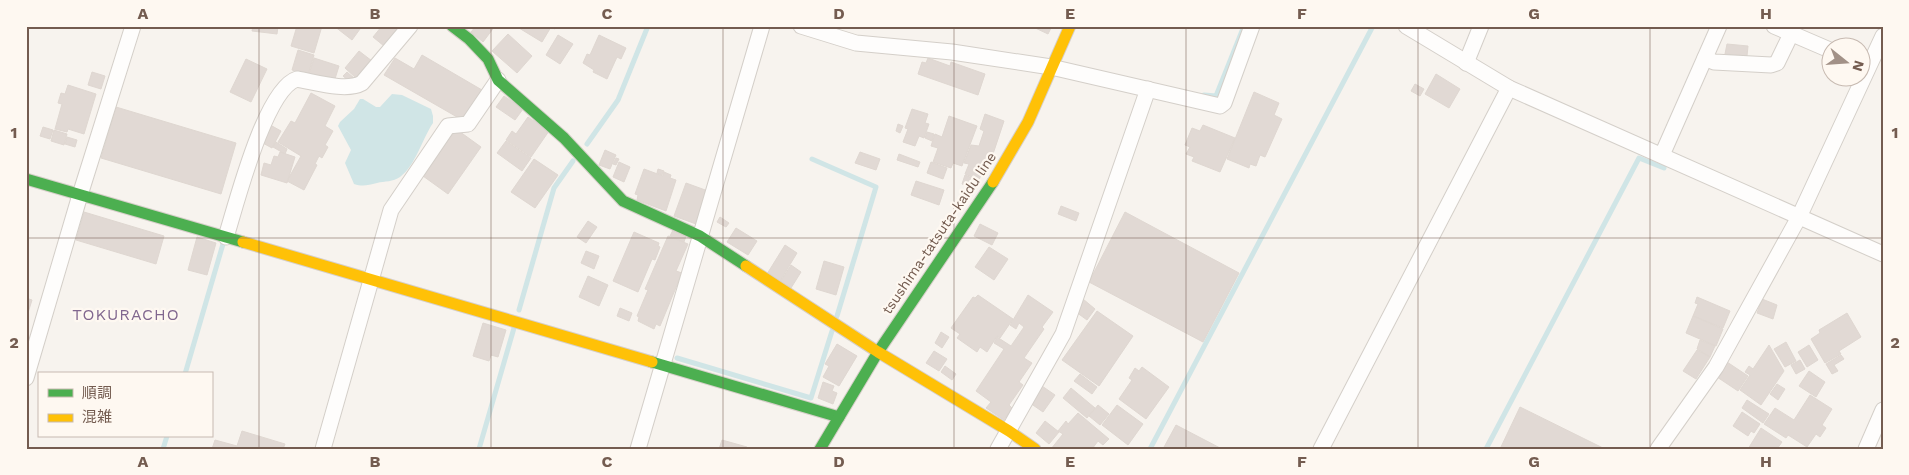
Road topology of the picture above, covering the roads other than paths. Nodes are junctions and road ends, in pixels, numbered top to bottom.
1 (133, 26) edge
2 (410, 26) edge
3 (453, 26) edge
4 (762, 26) edge
5 (801, 26) edge
6 (1070, 26) edge
7 (1252, 26) edge
8 (1406, 26) edge
9 (1480, 26) edge
10 (1719, 26) edge
11 (1774, 26) edge
12 (1790, 34) junction
13 (1883, 36) edge
14 (1822, 47) edge
15 (1872, 54) edge
16 (1705, 58) junction
17 (1466, 63) junction
18 (1051, 67) junction
19 (498, 80) junction
20 (1510, 88) junction
21 (1855, 88) edge
22 (1148, 89) junction
23 (1662, 155) junction
24 (26, 179) edge
25 (80, 195) junction
26 (1799, 217) junction
27 (700, 236) junction
28 (226, 237) junction
29 (1883, 254) edge
30 (372, 280) junction
31 (878, 352) junction
32 (663, 364) junction
33 (26, 378) edge
34 (1883, 410) edge
35 (839, 417) junction
36 (1009, 431) junction
37 (323, 449) edge
38 (638, 449) edge
39 (820, 449) edge
40 (998, 449) edge
41 (1035, 449) edge
42 (1321, 449) edge
43 (1658, 449) edge
44 (1866, 449) edge

1 - 25 street
2 - 28 street
3 - 19 street
4 - 27 street
5 - 18 street
6 - 18 street, tsushima-tatsuta-kaidu line
7 - 22 street
8 - 17 street
9 - 17 street
10 - 16 street
11 - 12 street
12 - 14 street
12 - 16 street
13 - 15 street
16 - 23 street
17 - 20 street
18 - 22 street
18 - 31 street, tsushima-tatsuta-kaidu line
19 - 27 street
19 - 30 street
20 - 23 street
20 - 42 street
21 - 26 street
22 - 36 street
23 - 26 street
24 - 25 street
25 - 28 street
25 - 33 street
26 - 29 street
26 - 43 street
27 - 31 street
27 - 32 street
28 - 30 street
30 - 32 street
30 - 37 street
31 - 35 street, tsushima-tatsuta-kaidu line
31 - 36 street
32 - 35 street
32 - 38 street
34 - 44 street
35 - 39 street, tsushima-tatsuta-kaidu line
36 - 40 street
36 - 41 street

